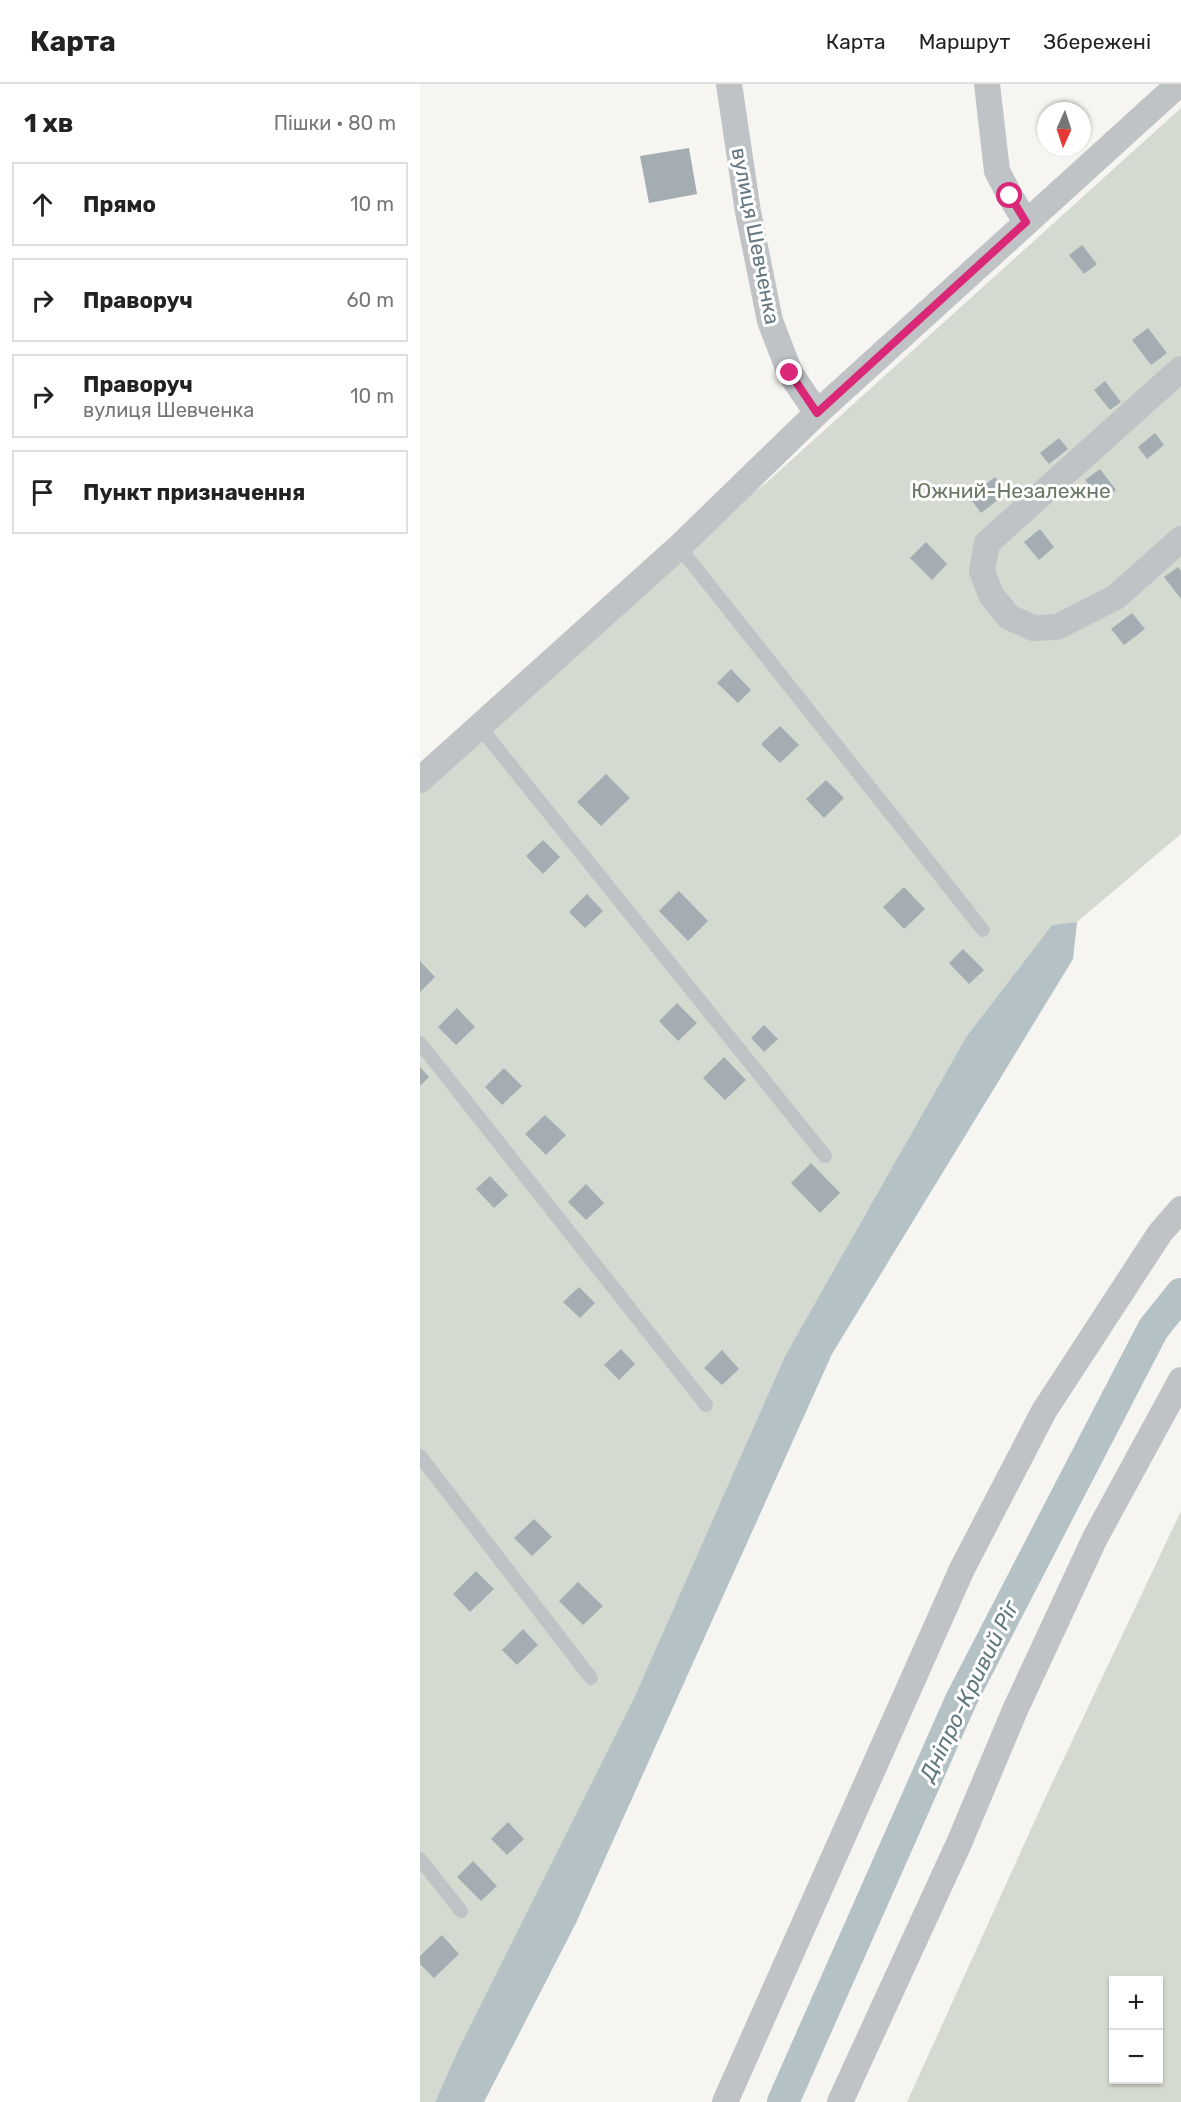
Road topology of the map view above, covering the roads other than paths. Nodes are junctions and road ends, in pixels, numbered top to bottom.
1 (729, 84) edge
2 (987, 84) edge
3 (1179, 84) edge
4 (1026, 222) junction
5 (1181, 369) edge
6 (817, 413) junction
7 (1181, 538) edge
8 (679, 547) junction
9 (480, 726) junction
10 (420, 780) edge
11 (983, 930) dead end
12 (420, 1043) edge
13 (825, 1156) dead end
14 (1181, 1209) edge
15 (1181, 1380) edge
16 (706, 1405) dead end
17 (420, 1456) edge
18 (591, 1678) dead end
19 (420, 1859) edge
20 (461, 1911) dead end
21 (725, 2102) edge
22 (840, 2102) edge

1 - 6 street, вулиця Шевченка
2 - 4 street
3 - 4 street
4 - 6 street
5 - 7 street
6 - 8 street
8 - 9 street
8 - 11 lane
9 - 10 street
9 - 13 lane
12 - 16 lane
14 - 21 street
15 - 22 street
17 - 18 lane
19 - 20 lane

